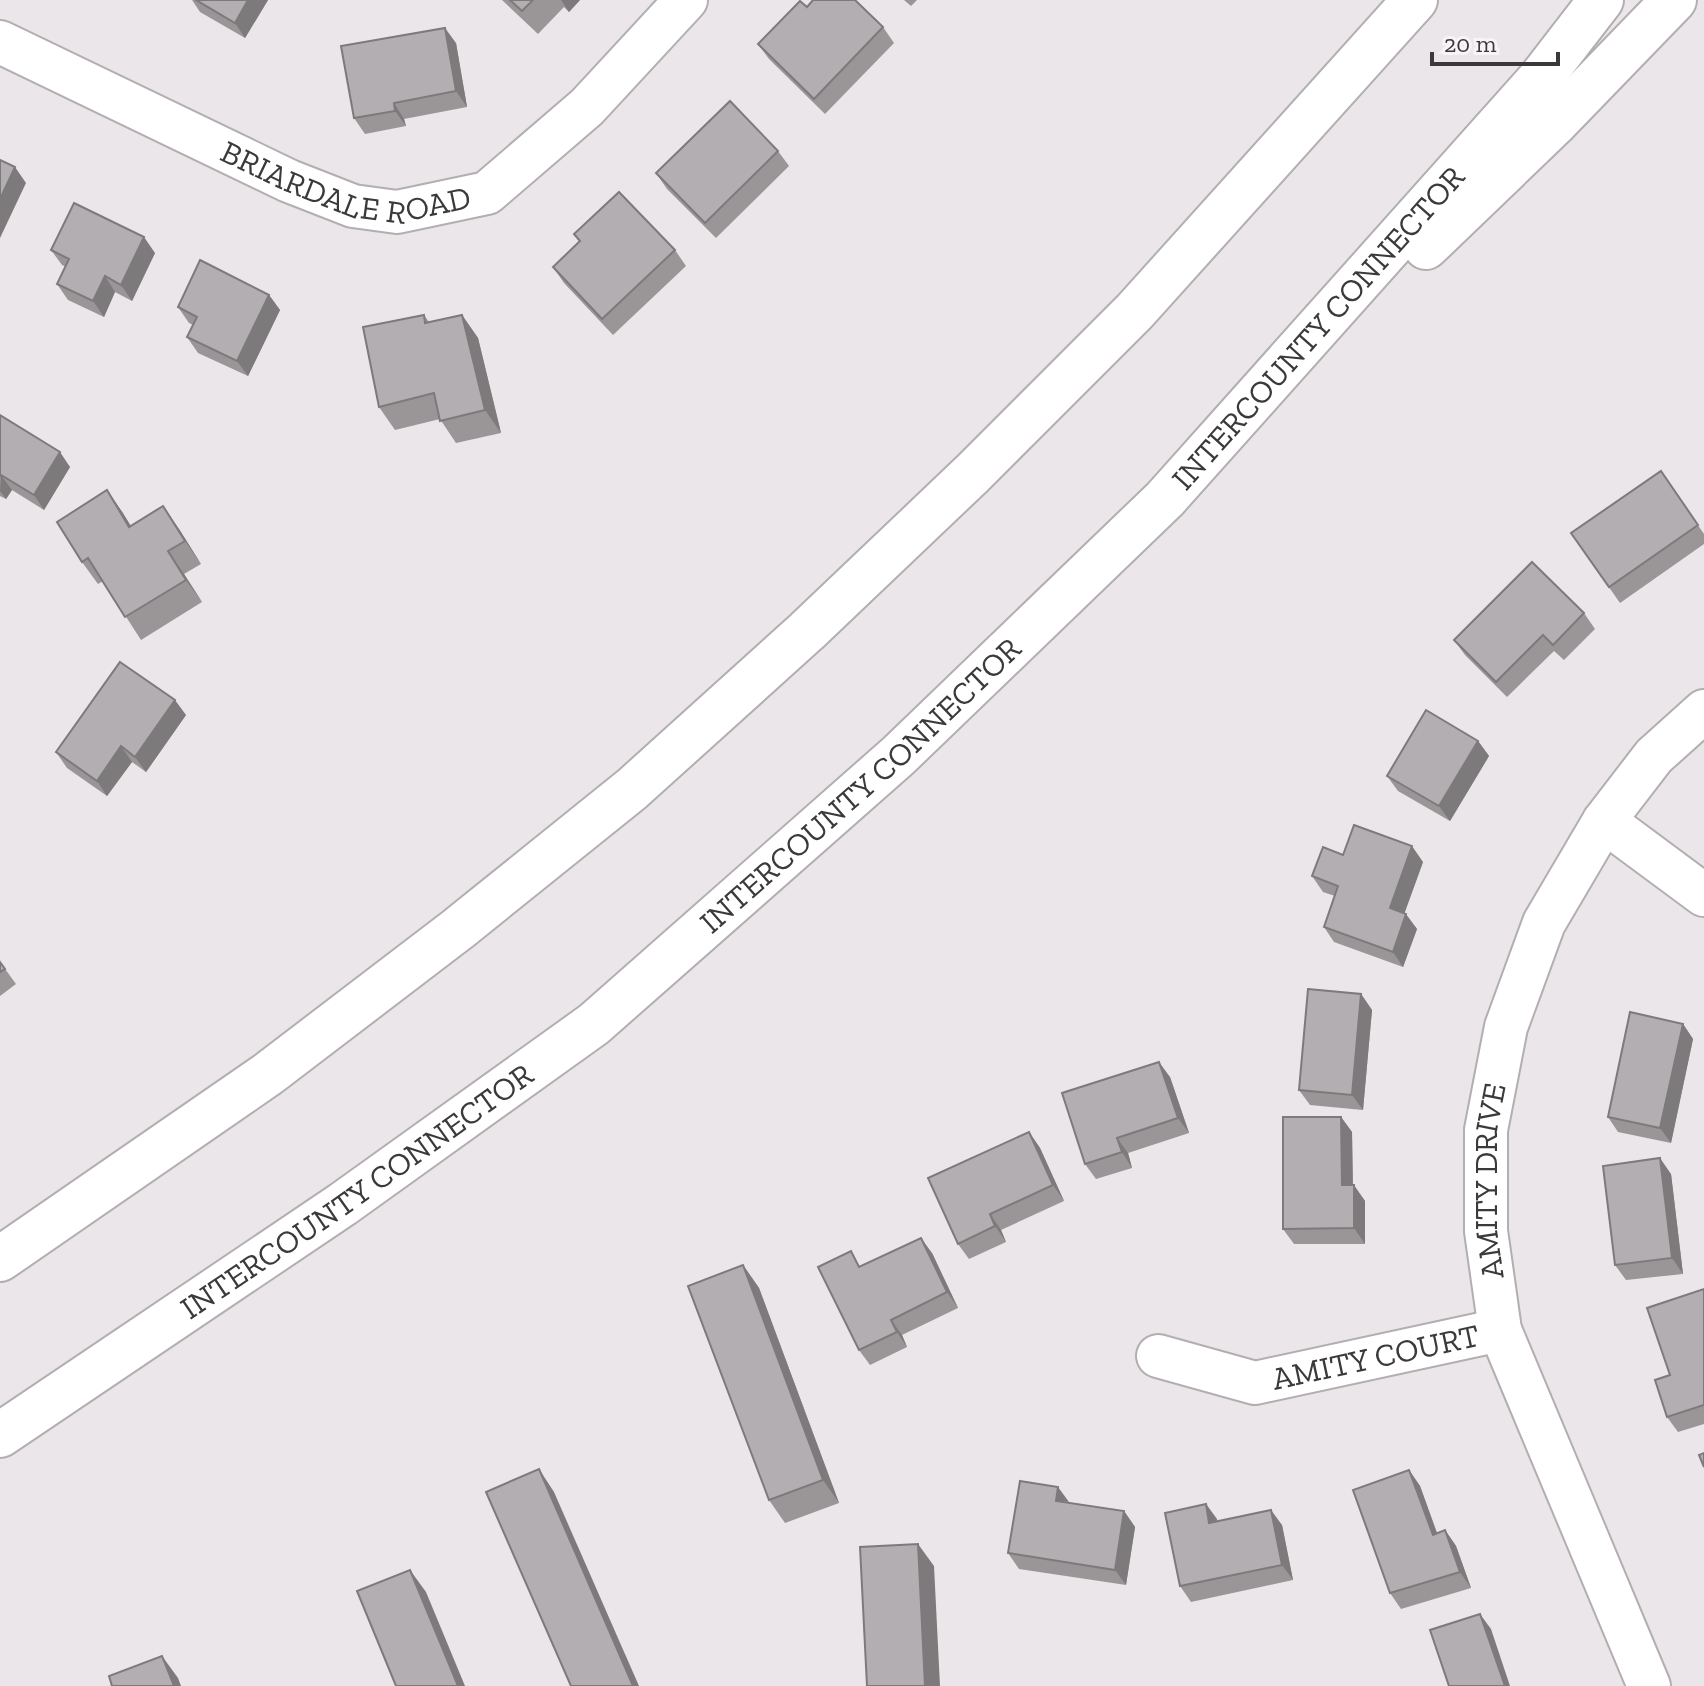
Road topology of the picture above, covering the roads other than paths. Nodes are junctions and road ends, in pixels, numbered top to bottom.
1 (686, 0) edge
2 (1415, 0) edge
3 (1601, 0) edge
4 (1674, 0) edge
5 (0, 42) edge
6 (1165, 499) junction
7 (1704, 711) edge
8 (1604, 821) junction
9 (1704, 895) edge
10 (0, 1259) edge
11 (1500, 1330) junction
12 (1158, 1356) dead end
13 (0, 1435) edge
14 (1649, 1686) edge

1 - 5 street, BRIARDALE ROAD
2 - 10 highway
3 - 6 highway, INTERCOUNTY CONNECTOR
4 - 6 highway
6 - 13 highway, INTERCOUNTY CONNECTOR
7 - 8 street, AMITY DRIVE
8 - 9 street
8 - 11 street, AMITY DRIVE
11 - 12 street, AMITY COURT
11 - 14 street, AMITY DRIVE

